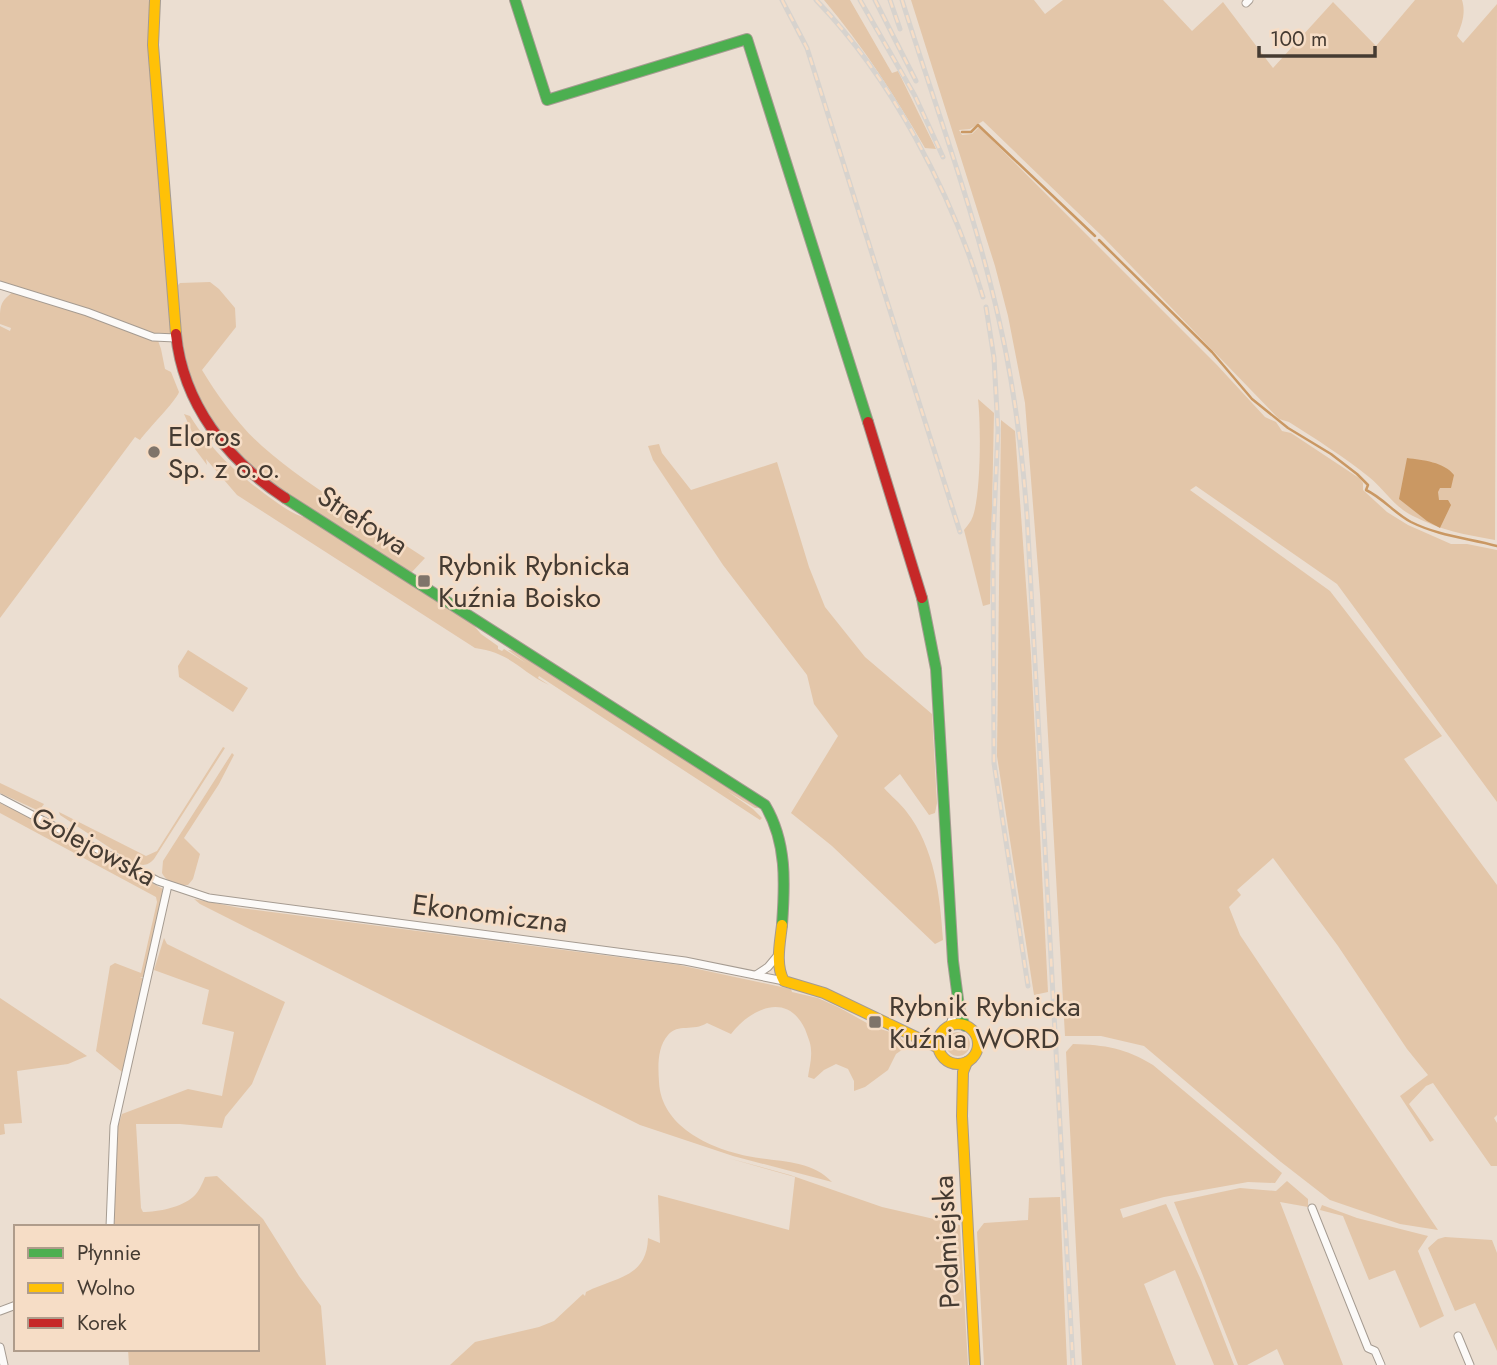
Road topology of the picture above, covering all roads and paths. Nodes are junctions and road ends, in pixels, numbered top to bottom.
1 (155, 0) edge
2 (515, 0) edge
3 (0, 285) edge
4 (176, 338) junction
5 (0, 798) edge
6 (168, 885) junction
7 (190, 893) joint
8 (779, 953) junction
9 (755, 975) junction
10 (955, 979) junction
11 (784, 981) junction
12 (953, 999) joint
13 (890, 1023) junction
14 (965, 1026) junction
15 (946, 1030) junction
16 (939, 1048) junction
17 (949, 1062) junction
18 (967, 1062) junction
19 (962, 1116) junction
20 (1312, 1208) dead end
21 (110, 1225) edge
22 (1458, 1336) dead end
23 (0, 1347) edge
24 (4, 1365) edge
25 (975, 1365) edge
26 (1381, 1365) edge
27 (1470, 1365) edge

1 - 4 street, Strefowa
2 - 10 street
3 - 4 street
4 - 8 street, Strefowa
5 - 6 street, Golejowska
6 - 7 street, Golejowska
6 - 21 street
7 - 9 street, Ekonomiczna
8 - 9 street
8 - 11 street
9 - 11 street, Ekonomiczna
10 - 12 street
10 - 14 street
11 - 13 street, Ekonomiczna
12 - 15 street
13 - 15 street, Ekonomiczna
13 - 16 street, Ekonomiczna
14 - 15 street
14 - 18 street
15 - 16 street
16 - 17 street
17 - 18 street
17 - 19 street, Podmiejska
18 - 19 street, Podmiejska
19 - 25 street, Podmiejska
20 - 26 street
22 - 27 street
23 - 24 street

